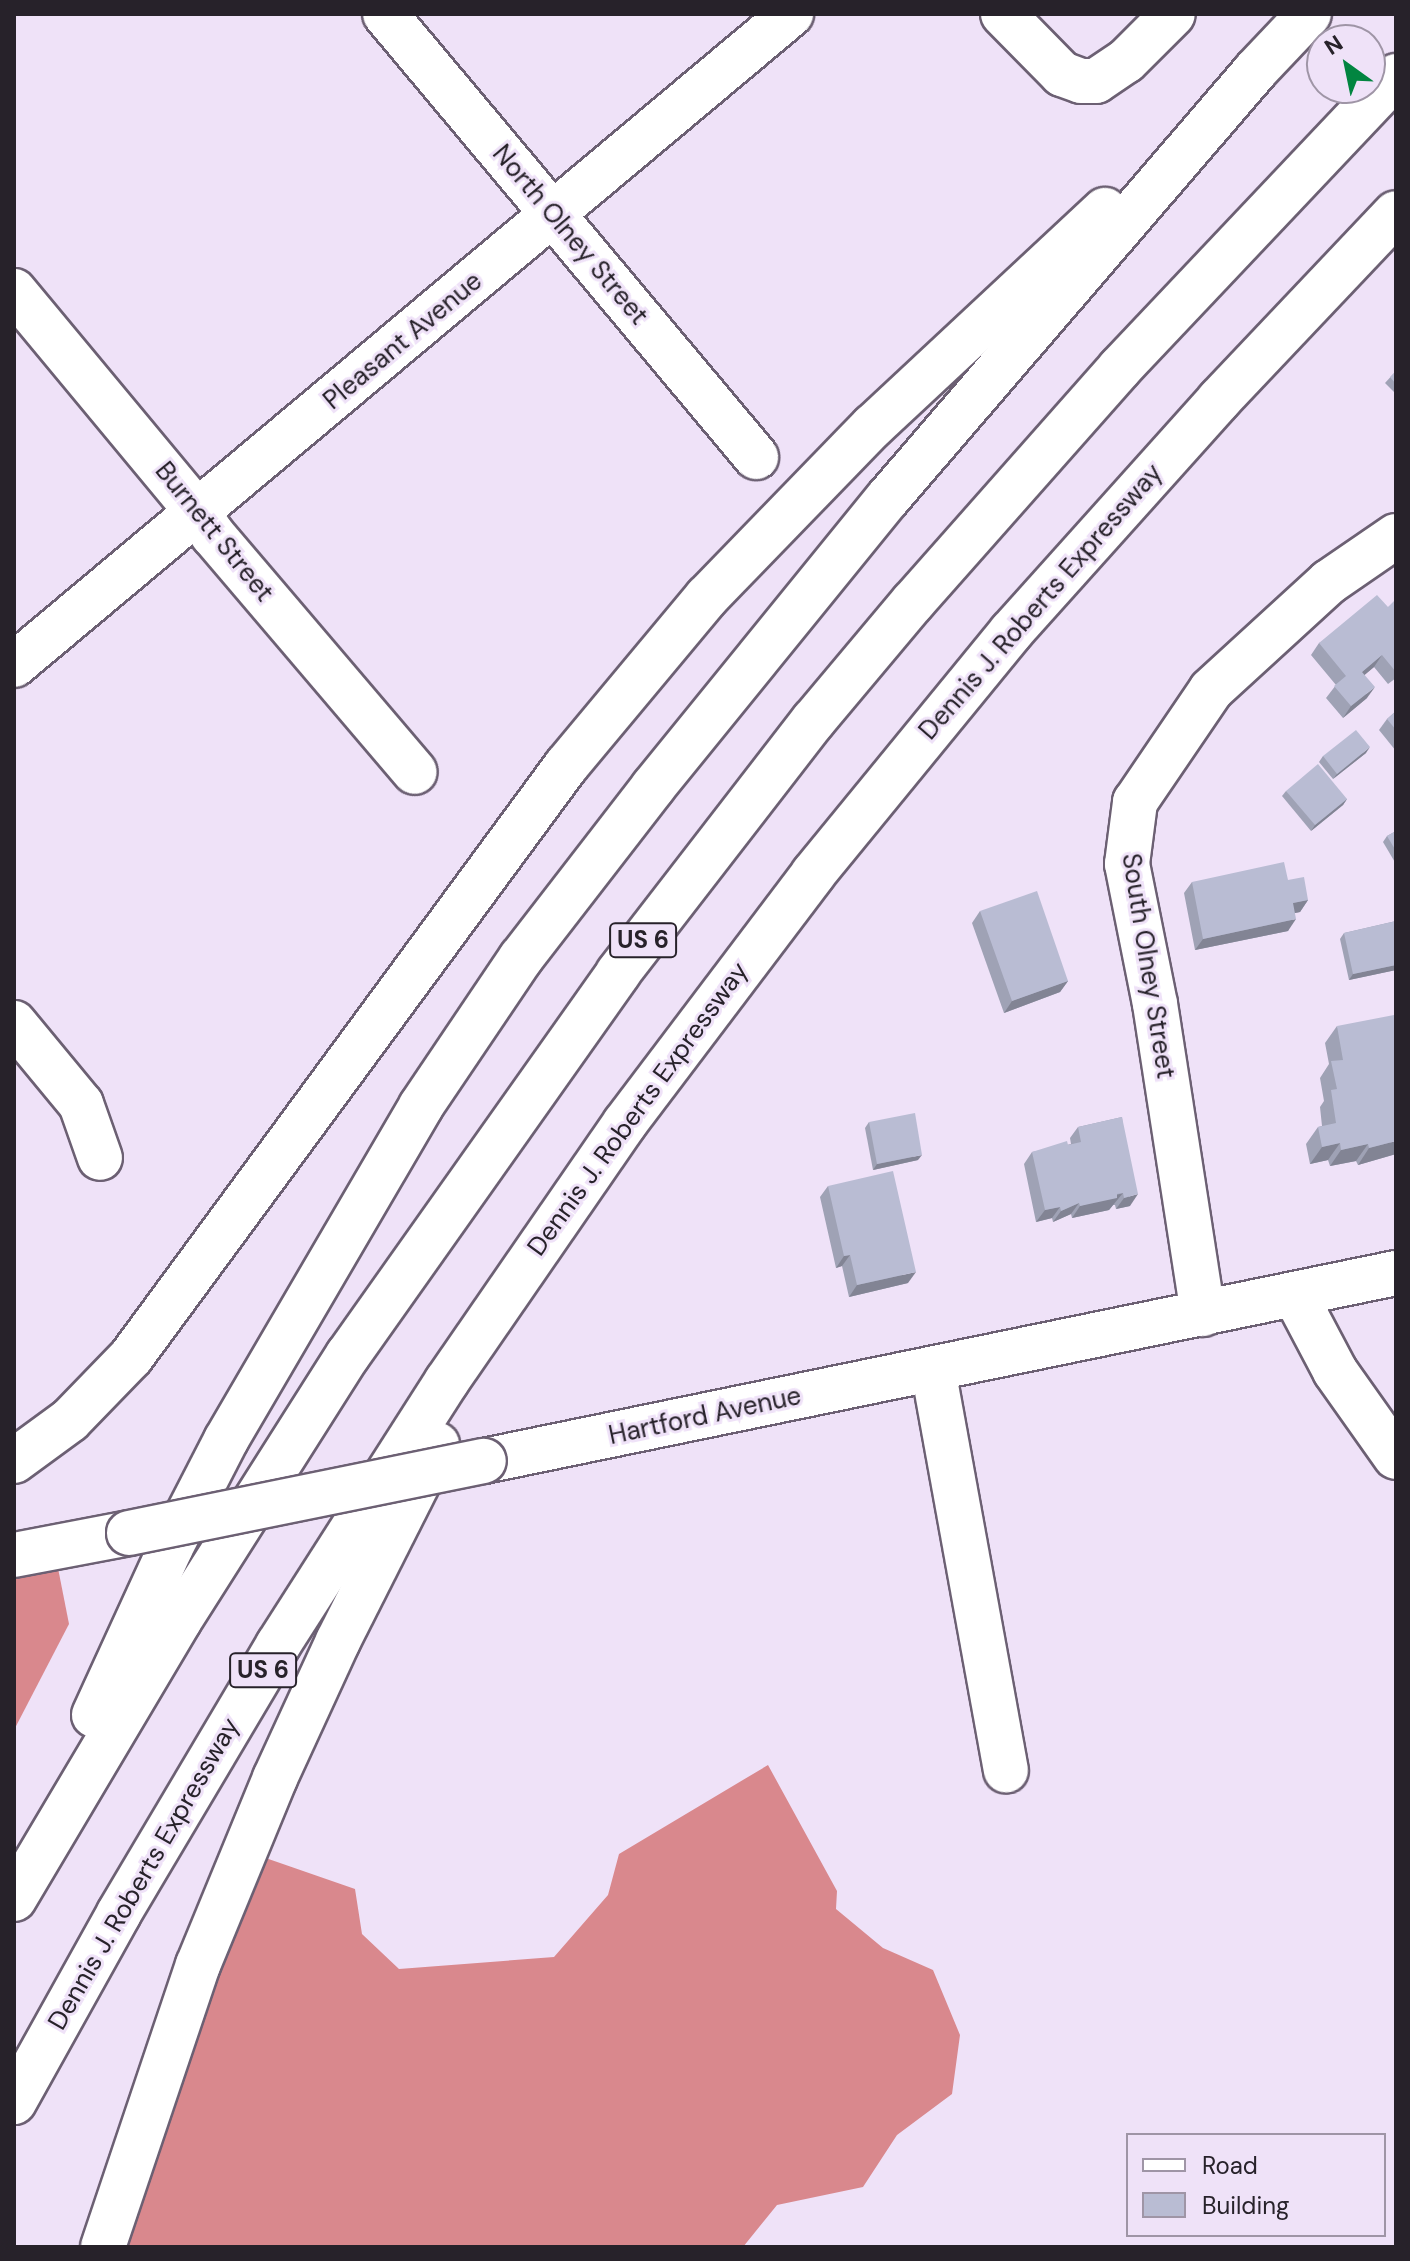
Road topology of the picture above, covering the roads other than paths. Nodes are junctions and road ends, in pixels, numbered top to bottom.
1 (385, 14) edge
2 (791, 14) edge
3 (1003, 14) edge
4 (1173, 14) edge
5 (1309, 14) edge
6 (1256, 70) junction
7 (1396, 76) edge
8 (1396, 213) edge
9 (555, 214) junction
10 (14, 291) edge
11 (756, 457) dead end
12 (198, 513) junction
13 (1396, 536) edge
14 (14, 665) edge
15 (415, 772) dead end
16 (14, 1023) edge
17 (100, 1158) dead end
18 (535, 1251) junction
19 (1396, 1273) edge
20 (1295, 1295) junction
21 (1203, 1314) junction
22 (933, 1369) junction
23 (1396, 1457) edge
24 (14, 1461) edge
25 (14, 1555) edge
26 (1006, 1770) dead end
27 (16, 1894) edge
28 (14, 2102) edge
29 (103, 2247) edge

1 - 9 main road, North Olney Street
2 - 9 main road, Pleasant Avenue
3 - 4 main road
5 - 6 main road
6 - 24 main road
6 - 27 main road
7 - 27 main road, US 6
8 - 18 main road, Dennis J. Roberts Expressway / US 6
9 - 11 main road, North Olney Street
9 - 12 main road, Pleasant Avenue
10 - 12 main road, Burnett Street
12 - 14 main road, Pleasant Avenue
12 - 15 main road, Burnett Street
13 - 21 main road, South Olney Street
16 - 17 main road
18 - 28 main road, Dennis J. Roberts Expressway / US 6
18 - 29 main road
19 - 20 main road, Hartford Avenue
20 - 21 main road, Hartford Avenue
20 - 23 main road
21 - 22 main road, Hartford Avenue
22 - 25 main road, Hartford Avenue, bridge
22 - 26 main road

